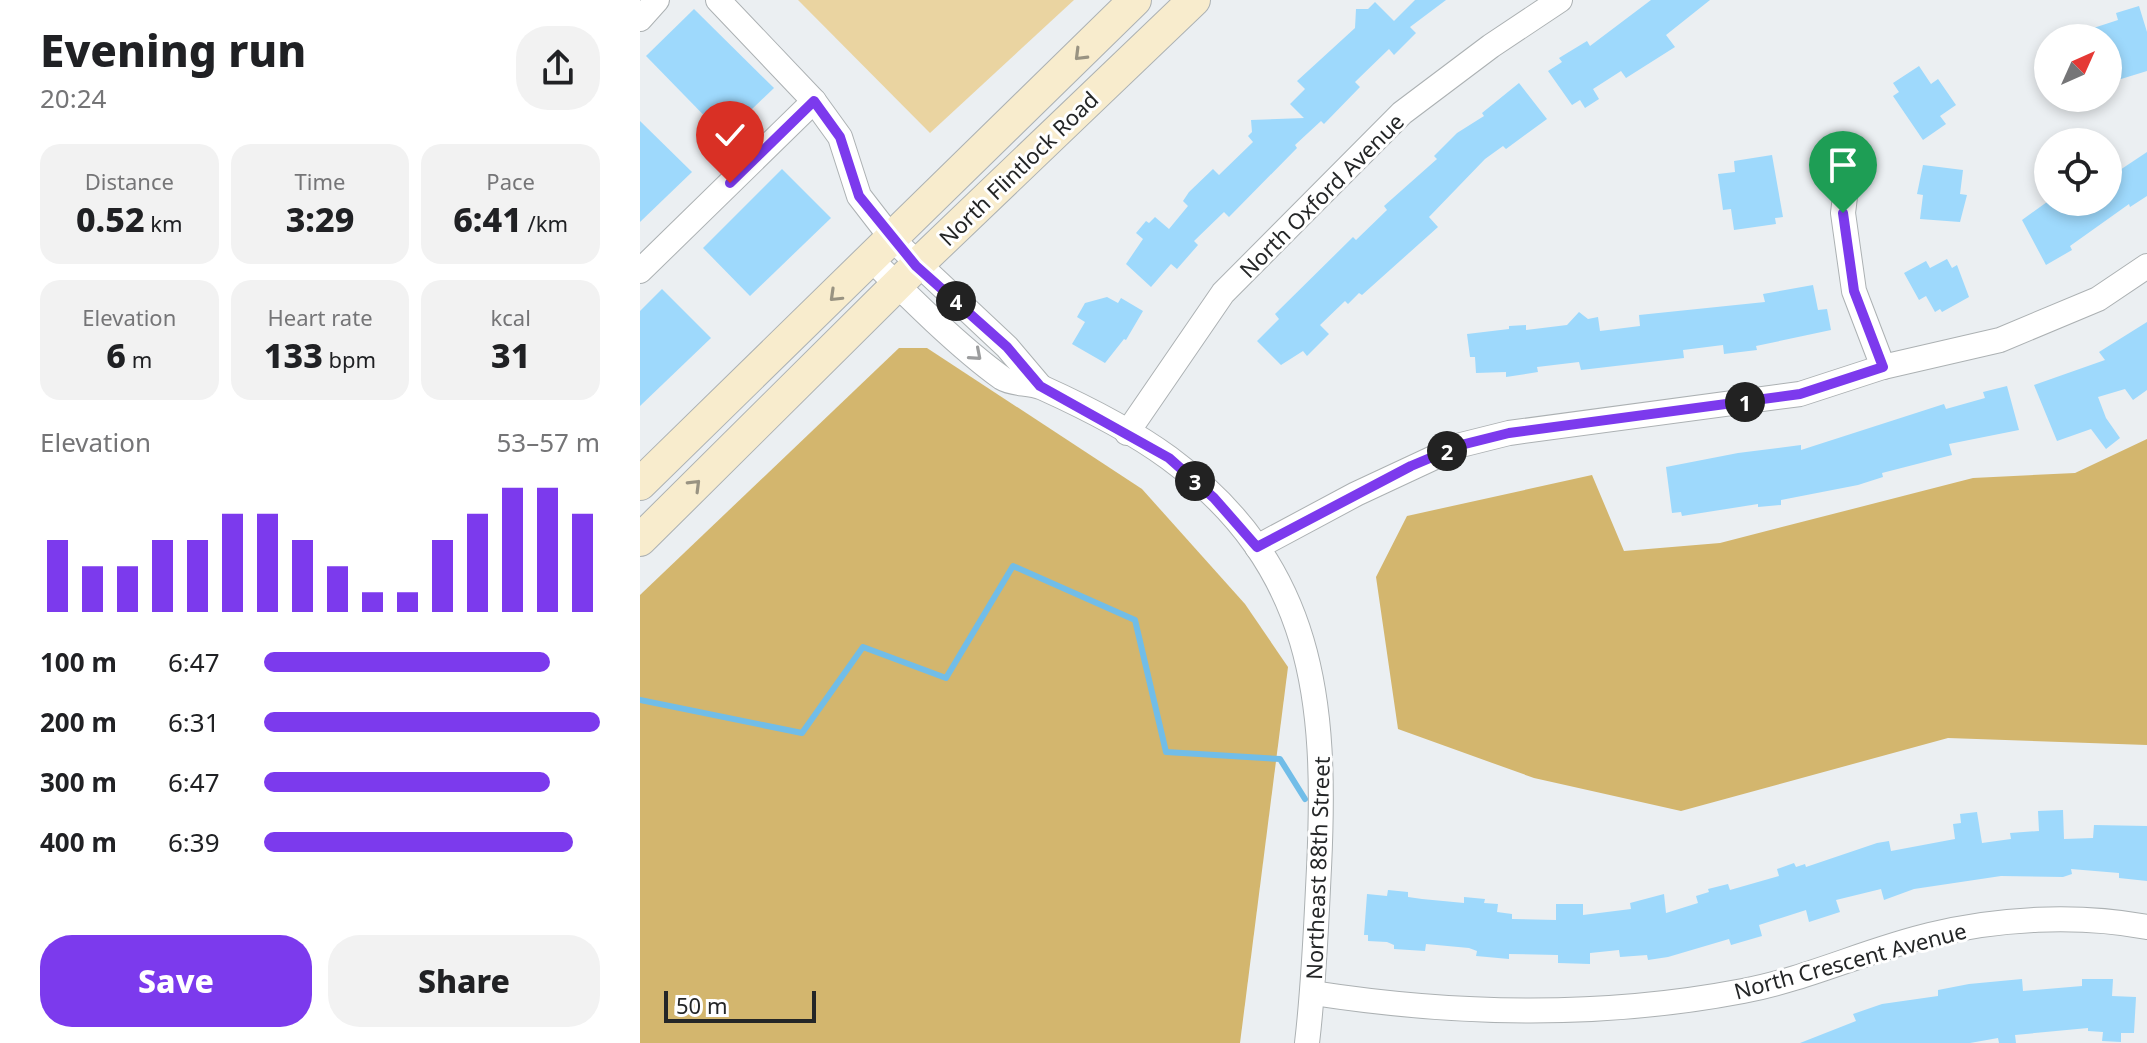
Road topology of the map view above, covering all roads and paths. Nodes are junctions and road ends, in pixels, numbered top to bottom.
1 (657, 0) edge
2 (718, 0) edge
3 (1135, 0) edge
4 (1194, 0) edge
5 (1560, 0) edge
6 (640, 19) edge
7 (814, 101) junction
8 (1850, 156) dead end
9 (882, 250) junction
10 (2147, 266) edge
11 (640, 271) edge
12 (906, 275) junction
13 (1883, 367) junction
14 (1127, 433) junction
15 (640, 484) edge
16 (640, 540) edge
17 (1257, 547) junction
18 (2147, 927) edge
19 (1313, 993) junction
20 (1307, 1043) edge

1 - 6 street
2 - 7 street, Northeast 88th Street
3 -> 9 main road, North Flintlock Road
4 - 12 main road, North Flintlock Road
5 - 14 street, North Oxford Avenue
7 - 9 street, Northeast 88th Street
7 - 11 street
8 - 13 street
9 - 12 street, Northeast 88th Street
9 -> 15 main road, North Flintlock Road
10 - 13 street
12 - 14 street, Northeast 88th Street
16 -> 12 main road, North Flintlock Road
13 - 17 street
14 - 17 street, Northeast 88th Street
17 - 19 street, Northeast 88th Street
18 - 19 street, North Crescent Avenue
19 - 20 street, Northeast 88th Street

